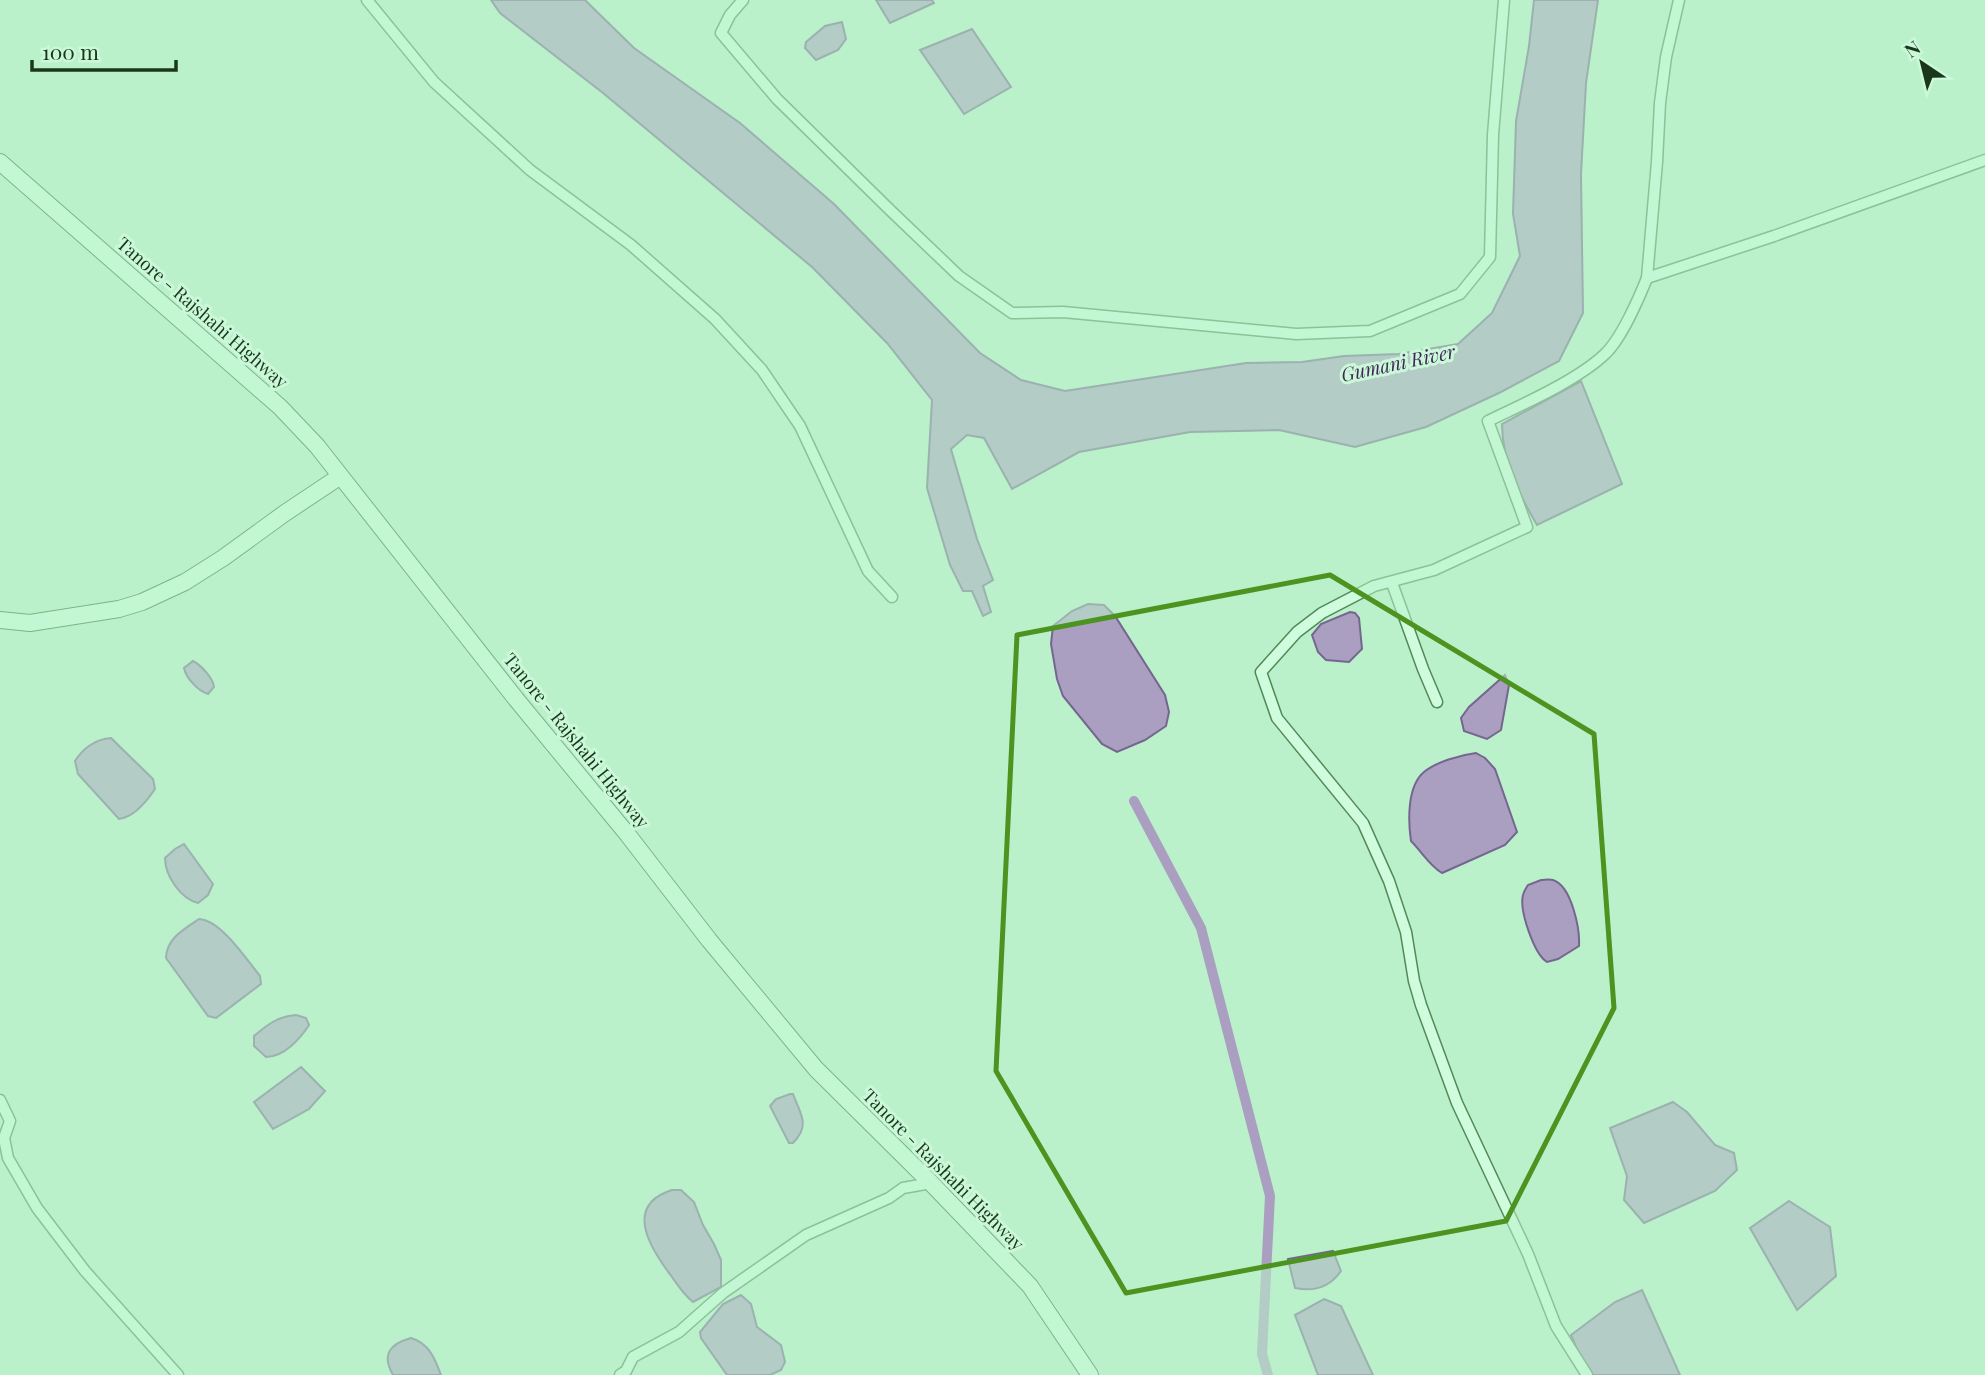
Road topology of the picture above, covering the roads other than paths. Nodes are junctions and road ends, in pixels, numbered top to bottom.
1 (368, 0) edge
2 (743, 0) edge
3 (1504, 0) edge
4 (1679, 0) edge
5 (1985, 160) edge
6 (0, 162) edge
7 (1647, 278) junction
8 (339, 477) junction
9 (1392, 583) junction
10 (892, 597) dead end
11 (0, 620) edge
12 (1437, 702) dead end
13 (0, 1100) edge
14 (931, 1183) junction
15 (178, 1375) edge
16 (620, 1375) edge
17 (1090, 1375) edge
18 (1587, 1375) edge

1 - 10 street
2 - 3 street
4 - 7 street
5 - 7 street
6 - 8 main road, Tanore - Rajshahi Highway
7 - 9 street
8 - 11 main road
8 - 14 main road, Tanore - Rajshahi Highway
9 - 12 street
9 - 18 street
13 - 15 street
14 - 16 street
14 - 17 main road, Tanore - Rajshahi Highway

